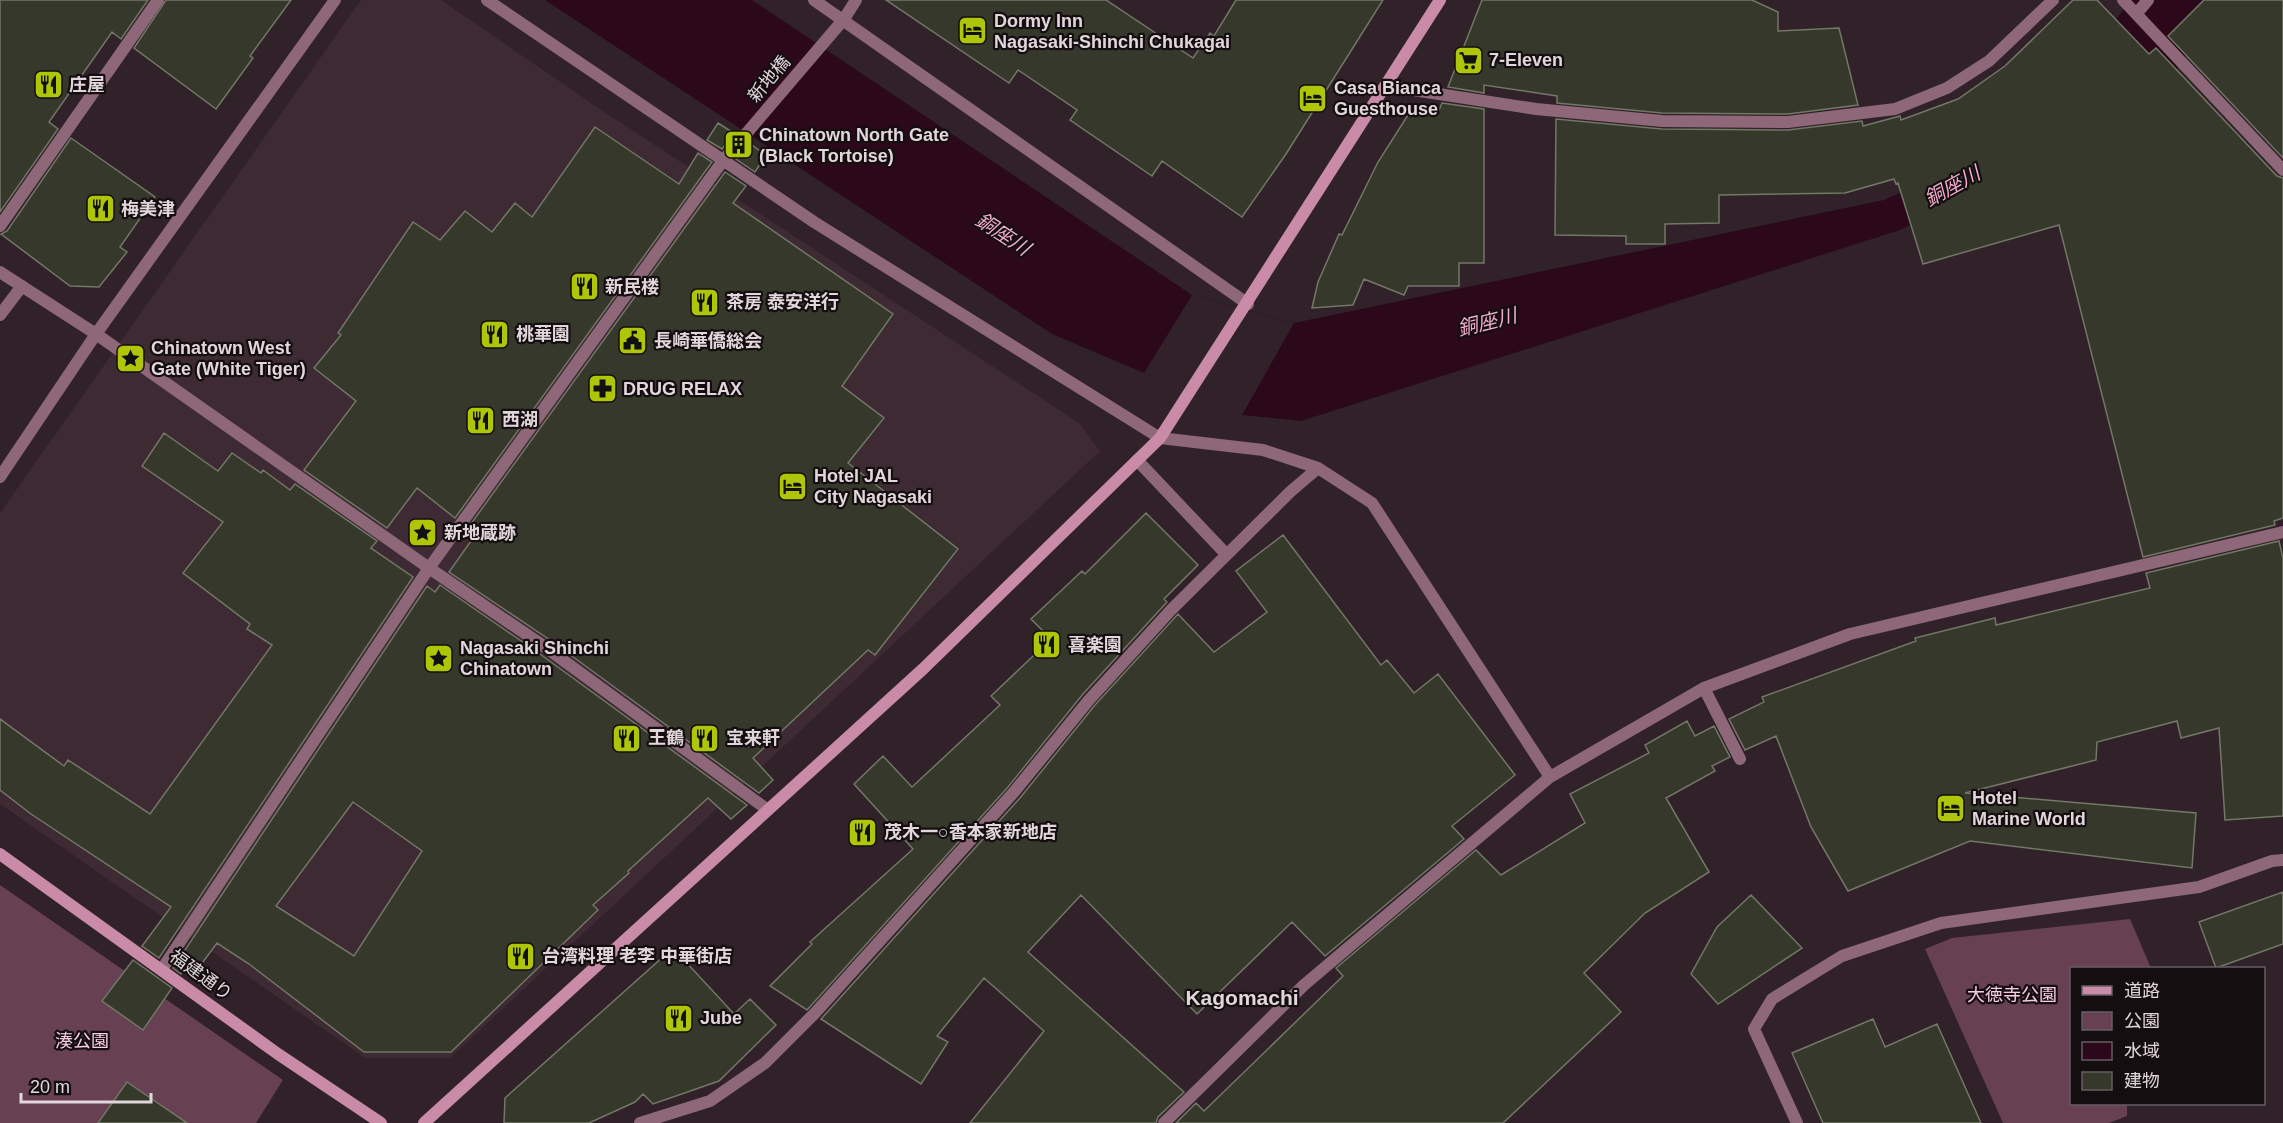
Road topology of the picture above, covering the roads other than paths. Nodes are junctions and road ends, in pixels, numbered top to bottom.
1 (158, 0) edge
2 (335, 0) edge
3 (487, 0) edge
4 (814, 0) edge
5 (856, 0) edge
6 (1440, 0) edge
7 (2053, 0) edge
8 (2123, 0) edge
9 (2148, 0) edge
10 (2137, 13) junction
11 (843, 19) junction
12 (1387, 86) junction
13 (722, 162) junction
14 (2283, 170) edge
15 (0, 226) edge
16 (0, 272) edge
17 (22, 286) junction
18 (1248, 304) junction
19 (0, 315) edge
20 (96, 334) junction
21 (1160, 438) junction
22 (1137, 460) junction
23 (1318, 468) junction
24 (0, 477) edge
25 (2283, 532) edge
26 (1226, 554) junction
27 (429, 568) junction
28 (1704, 688) junction
29 (1740, 759) dead end
30 (1550, 777) junction
31 (768, 810) junction
32 (0, 854) edge
33 (2283, 860) edge
34 (162, 969) junction
35 (381, 1123) edge
36 (424, 1123) edge
37 (640, 1123) edge
38 (1164, 1123) edge
39 (1797, 1123) edge

1 - 15 street
2 - 20 street
3 - 13 street
4 - 11 street
5 - 11 street, 新地橋
6 - 12 street
7 - 12 street
8 - 10 street
9 - 10 street
10 - 14 street
11 - 13 street, 新地橋
11 - 18 street
12 - 18 street
13 - 21 street
13 - 27 street, 新地橋
16 - 17 street
17 - 19 street
17 - 20 street
18 - 21 street
20 - 24 street
20 - 27 street
21 - 22 street
21 - 23 street
22 - 26 street
22 - 31 street
23 - 26 street
23 - 30 street
25 - 28 street
26 - 37 street
27 - 31 street
27 - 34 street, 新地橋
28 - 29 street
28 - 30 street
30 - 38 street
31 - 36 street
32 - 34 street, 福建通り
33 - 39 street
34 - 35 street, 福建通り

